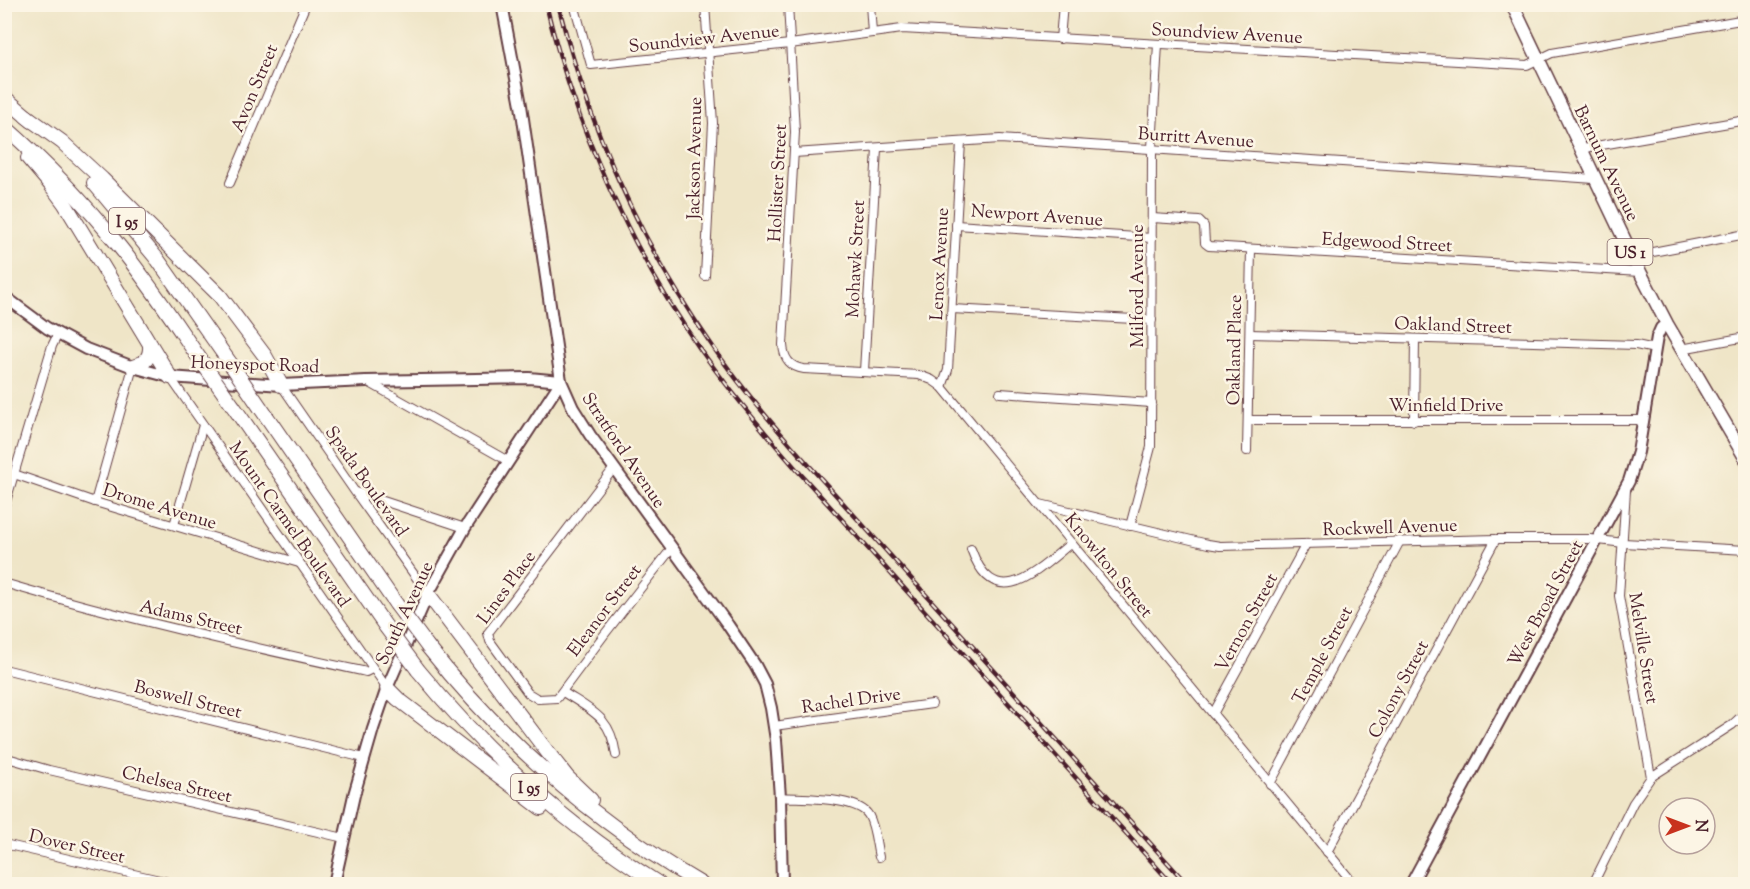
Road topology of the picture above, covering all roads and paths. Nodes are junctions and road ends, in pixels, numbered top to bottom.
1 (306, 4) edge
2 (502, 4) edge
3 (574, 4) edge
4 (705, 4) edge
5 (788, 4) edge
6 (870, 4) edge
7 (1063, 4) edge
8 (1512, 4) edge
9 (1746, 19) edge
10 (872, 33) junction
11 (1060, 39) junction
12 (790, 44) junction
13 (1158, 44) junction
14 (708, 51) junction
15 (1538, 59) junction
16 (4, 97) edge
17 (26, 116) junction
18 (1746, 120) edge
19 (4, 126) edge
20 (4, 131) edge
21 (961, 142) junction
22 (877, 148) junction
23 (1152, 148) junction
24 (1582, 151) junction
25 (794, 153) junction
26 (1595, 179) junction
27 (230, 183) dead end
28 (1152, 218) junction
29 (956, 225) junction
30 (1746, 234) edge
31 (1152, 238) junction
32 (1251, 249) junction
33 (1632, 256) junction
34 (1640, 273) junction
35 (705, 276) dead end
36 (4, 296) edge
37 (952, 309) junction
38 (1152, 320) junction
39 (1666, 324) junction
40 (58, 334) junction
41 (1250, 334) junction
42 (1746, 337) edge
43 (1415, 339) junction
44 (150, 344) junction
45 (1655, 349) junction
46 (1681, 349) junction
47 (788, 362) joint
48 (133, 368) junction
49 (864, 371) junction
50 (170, 377) junction
51 (366, 381) junction
52 (561, 381) junction
53 (281, 385) junction
54 (942, 387) junction
55 (1000, 393) dead end
56 (1152, 403) junction
57 (1248, 420) junction
58 (1644, 420) junction
59 (1414, 421) junction
60 (203, 425) junction
61 (1247, 451) dead end
62 (1746, 459) edge
63 (508, 461) junction
64 (614, 468) junction
65 (14, 474) junction
66 (1626, 487) junction
67 (355, 492) junction
68 (95, 502) junction
69 (1040, 504) junction
70 (4, 508) edge
71 (174, 525) junction
72 (1130, 526) junction
73 (465, 528) junction
74 (1496, 539) junction
75 (1598, 540) junction
76 (1400, 541) junction
77 (1071, 543) junction
78 (1624, 543) junction
79 (1306, 544) junction
80 (672, 548) junction
81 (971, 549) dead end
82 (1746, 550) edge
83 (299, 562) junction
84 (4, 583) edge
85 (428, 594) junction
86 (4, 669) edge
87 (372, 669) junction
88 (387, 688) junction
89 (563, 692) junction
90 (932, 704) dead end
91 (1746, 712) edge
92 (1213, 714) junction
93 (774, 726) junction
94 (615, 755) dead end
95 (4, 757) edge
96 (364, 758) junction
97 (1651, 777) junction
98 (1270, 784) junction
99 (780, 797) junction
100 (344, 838) junction
101 (4, 844) edge
102 (1327, 852) junction
103 (653, 855) junction
104 (879, 856) dead end
105 (636, 870) junction
106 (336, 884) edge
107 (177, 885) edge
108 (659, 885) edge
109 (701, 885) edge
110 (782, 885) edge
111 (1354, 885) edge
112 (1411, 885) edge
113 (1593, 885) edge

1 - 27 street, Avon Street
2 - 52 main road, Stratford Avenue
3 - 14 street, Soundview Avenue
4 - 14 street, Jackson Avenue
5 - 12 street, Hollister Street
6 - 10 street
7 - 11 street
8 - 15 main road, Barnum Avenue / US 1
9 - 15 street, Soundview Avenue
10 - 11 street, Soundview Avenue
10 - 12 street, Soundview Avenue
11 - 13 street, Soundview Avenue
12 - 14 street, Soundview Avenue
12 - 25 street, Hollister Street
13 - 15 street, Soundview Avenue
13 - 23 street, Milford Avenue
14 - 35 street, Jackson Avenue
15 - 24 main road, Barnum Avenue / US 1
16 - 17 highway, I 95
17 - 53 highway
17 - 103 highway, I 95, bridge
18 - 24 street
19 - 105 highway, I 95, bridge
20 - 44 highway
21 - 22 street, Burritt Avenue
21 - 23 street, Burritt Avenue
21 - 29 street, Lenox Avenue
22 - 25 street, Burritt Avenue
22 - 49 street, Mohawk Street
23 - 26 street, Burritt Avenue
23 - 28 street, Milford Avenue
24 - 26 main road, Barnum Avenue / US 1
25 - 47 street, Hollister Street
26 - 33 main road, Barnum Avenue / US 1
28 - 31 street, Milford Avenue
28 - 32 street, Edgewood Street
29 - 31 street, Newport Avenue
29 - 37 street, Lenox Avenue
30 - 33 street
31 - 38 street, Milford Avenue
32 - 34 street, Edgewood Street
32 - 41 street, Oakland Place
33 - 34 main road, Barnum Avenue / US 1
34 - 39 main road, Barnum Avenue / US 1
36 - 40 main road, Honeyspot Road
37 - 38 street
37 - 54 street, Lenox Avenue
38 - 56 street, Milford Avenue
39 - 45 main road, West Broad Street
39 - 46 main road, Barnum Avenue / US 1
40 - 48 main road, Honeyspot Road
40 - 65 street
41 - 43 street, Oakland Street
41 - 57 street, Oakland Place
42 - 46 street
43 - 45 street, Oakland Street
43 - 59 street
44 - 48 highway
44 - 50 highway
45 - 58 main road, West Broad Street
46 - 62 main road, Barnum Avenue / US 1
47 - 49 street, Knowlton Street
48 - 50 main road, Honeyspot Road
48 - 68 street
49 - 54 street, Knowlton Street
50 - 53 main road, Honeyspot Road
50 - 60 street, Mount Carmel Boulevard
51 - 52 main road, Honeyspot Road
51 - 53 main road, Honeyspot Road
51 - 63 street
52 - 63 main road, South Avenue
52 - 64 main road, Stratford Avenue
53 - 67 street, Spada Boulevard
54 - 69 street, Knowlton Street
55 - 56 street
56 - 72 street, Milford Avenue
57 - 59 street, Winfield Drive
57 - 61 street, Oakland Place
58 - 59 street, Winfield Drive
58 - 66 main road, West Broad Street
60 - 71 street
60 - 83 street, Mount Carmel Boulevard
63 - 73 main road, South Avenue
64 - 80 main road, Stratford Avenue
64 - 89 street, Lines Place
65 - 68 street, Drome Avenue
65 - 70 street
66 - 75 main road, West Broad Street
66 - 78 street, Melville Street
67 - 73 street
67 - 85 street, Spada Boulevard
68 - 71 street, Drome Avenue
69 - 72 street, Rockwell Avenue
69 - 77 street, Knowlton Street
71 - 83 street, Drome Avenue
72 - 79 street, Rockwell Avenue
73 - 85 main road, South Avenue
74 - 75 street, Rockwell Avenue
74 - 76 street, Rockwell Avenue
74 - 102 street, Colony Street
75 - 78 street, Rockwell Avenue
75 - 112 main road, West Broad Street
76 - 79 street, Rockwell Avenue
76 - 98 street, Temple Street
77 - 81 street
77 - 92 street, Knowlton Street
78 - 82 street, Rockwell Avenue
78 - 97 street, Melville Street
79 - 92 street, Vernon Street
80 - 89 street, Eleanor Street
80 - 93 main road, Stratford Avenue
83 - 87 street, Mount Carmel Boulevard
84 - 87 street, Adams Street
85 - 88 main road, South Avenue
85 - 103 highway
86 - 96 street, Boswell Street
87 - 88 street, Mount Carmel Boulevard
88 - 96 main road, South Avenue
88 - 105 highway
89 - 94 street
90 - 93 street, Rachel Drive
91 - 97 street
92 - 98 street, Knowlton Street
93 - 99 main road, Stratford Avenue
95 - 100 street, Chelsea Street
96 - 100 main road, South Avenue
97 - 113 street
98 - 102 street, Knowlton Street
99 - 104 street
99 - 110 main road, Stratford Avenue
100 - 106 main road, South Avenue
101 - 107 street, Dover Street
102 - 111 street, Knowlton Street
103 - 109 highway, I 95
105 - 108 highway, I 95

